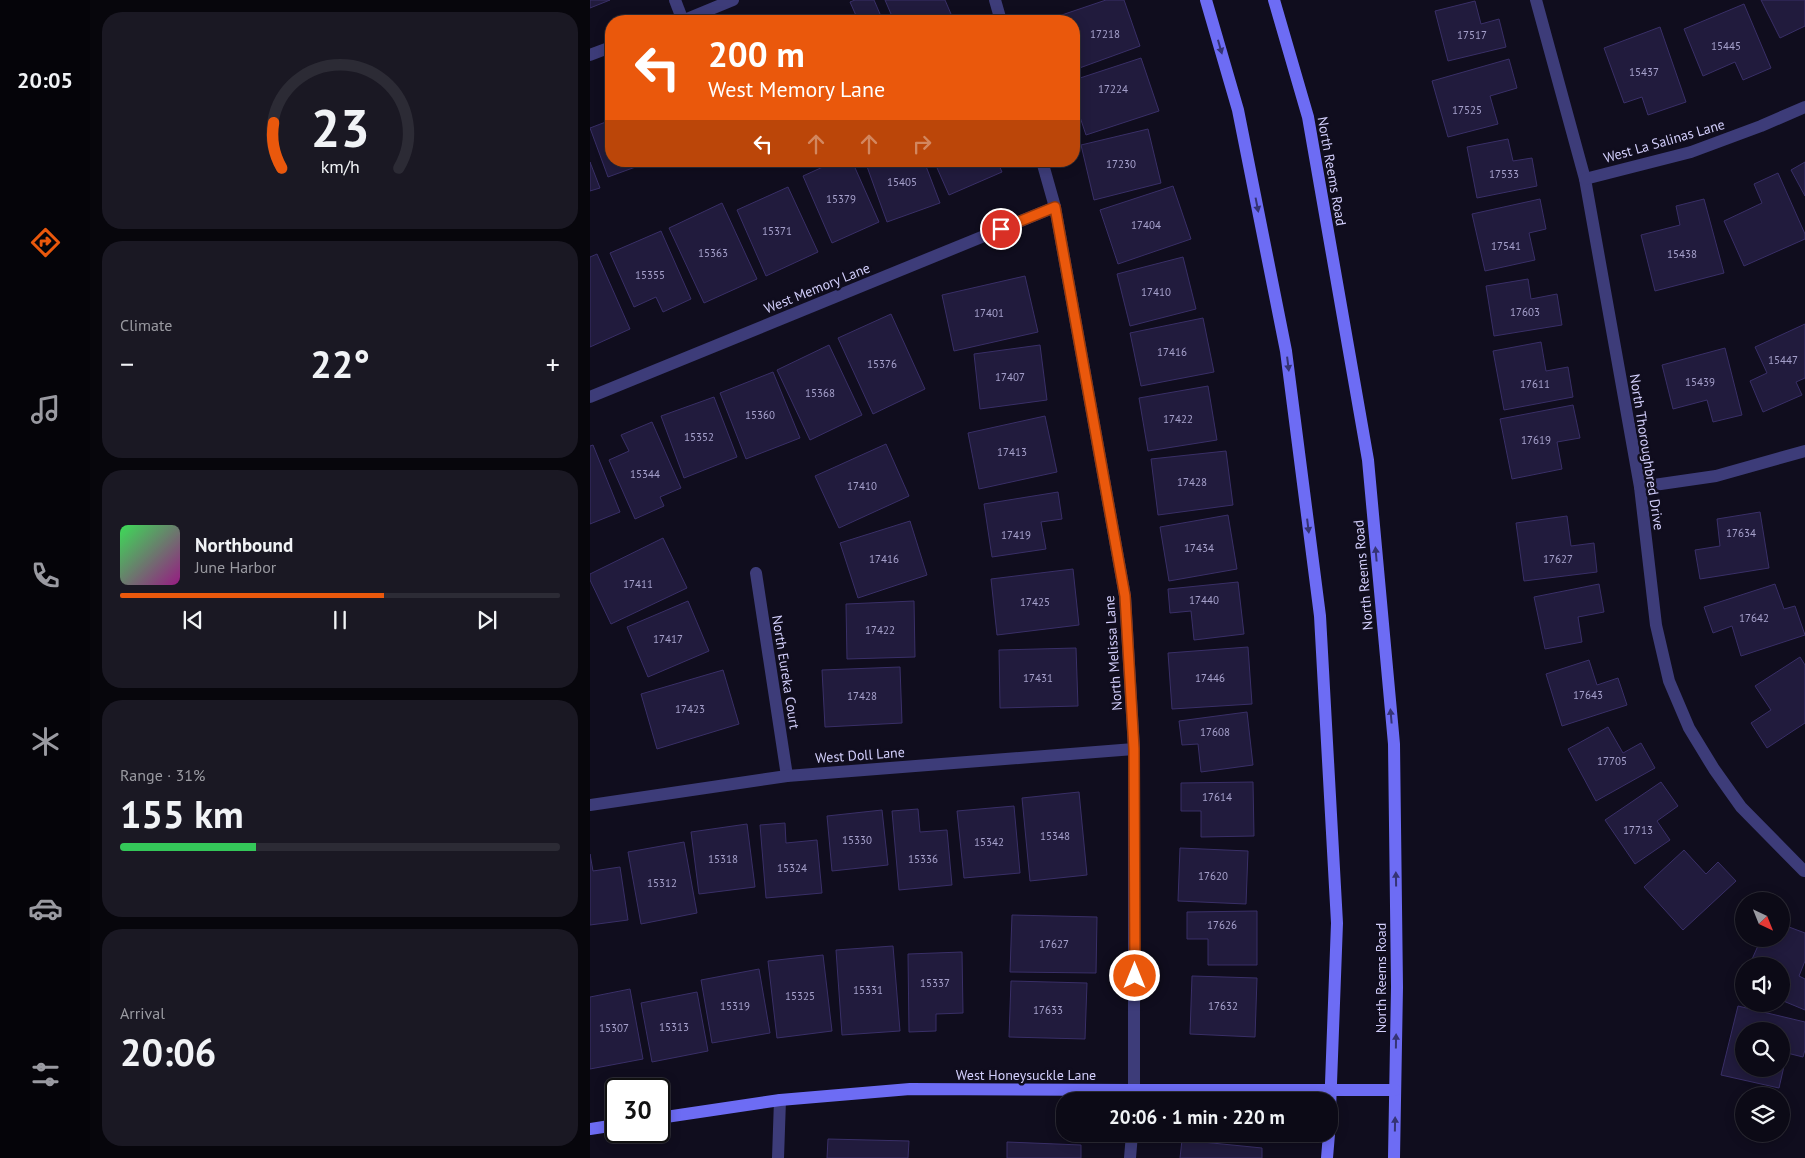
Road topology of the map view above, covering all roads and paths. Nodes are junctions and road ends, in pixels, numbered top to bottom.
1 (674, 0) edge
2 (733, 0) edge
3 (995, 0) edge
4 (1206, 0) edge
5 (1274, 0) edge
6 (1536, 0) edge
7 (680, 15) edge
8 (697, 15) edge
9 (999, 15) edge
10 (605, 50) edge
11 (590, 55) edge
12 (1805, 107) edge
13 (1044, 167) edge
14 (1585, 179) junction
15 (1055, 207) junction
16 (590, 397) edge
17 (1805, 451) edge
18 (1640, 487) junction
19 (756, 573) dead end
20 (1134, 749) junction
21 (787, 776) junction
22 (590, 805) edge
23 (1805, 871) edge
24 (1395, 1090) junction
25 (1331, 1091) junction
26 (1135, 1092) edge
27 (1292, 1092) edge
28 (1056, 1094) edge
29 (780, 1100) junction
30 (670, 1116) edge
31 (605, 1127) edge
32 (590, 1129) edge
33 (1131, 1142) edge
34 (1329, 1142) edge
35 (778, 1158) edge
36 (1130, 1158) edge
37 (1328, 1158) edge
38 (1394, 1158) edge

1 - 7 street
2 - 8 street
3 - 9 street
4 -> 25 main road
24 -> 5 main road, North Reems Road
6 - 14 street, North Thoroughbred Drive
10 - 11 street
12 - 14 street, West La Salinas Lane
13 - 15 street, North Melissa Lane
14 - 18 street, North Thoroughbred Drive
15 - 16 street, West Memory Lane
15 - 20 street, North Melissa Lane
17 - 18 street
18 - 23 street, North Thoroughbred Drive
19 - 21 street, North Eureka Court
20 - 21 street, West Doll Lane
20 - 26 street, North Melissa Lane
21 - 22 street, West Doll Lane
24 - 25 main road, West Honeysuckle Lane
38 -> 24 main road, North Reems Road
25 - 27 main road, West Honeysuckle Lane
28 - 29 main road, West Honeysuckle Lane
29 - 30 main road, West Honeysuckle Lane
29 - 35 street
31 - 32 main road
33 - 36 street
34 - 37 main road

